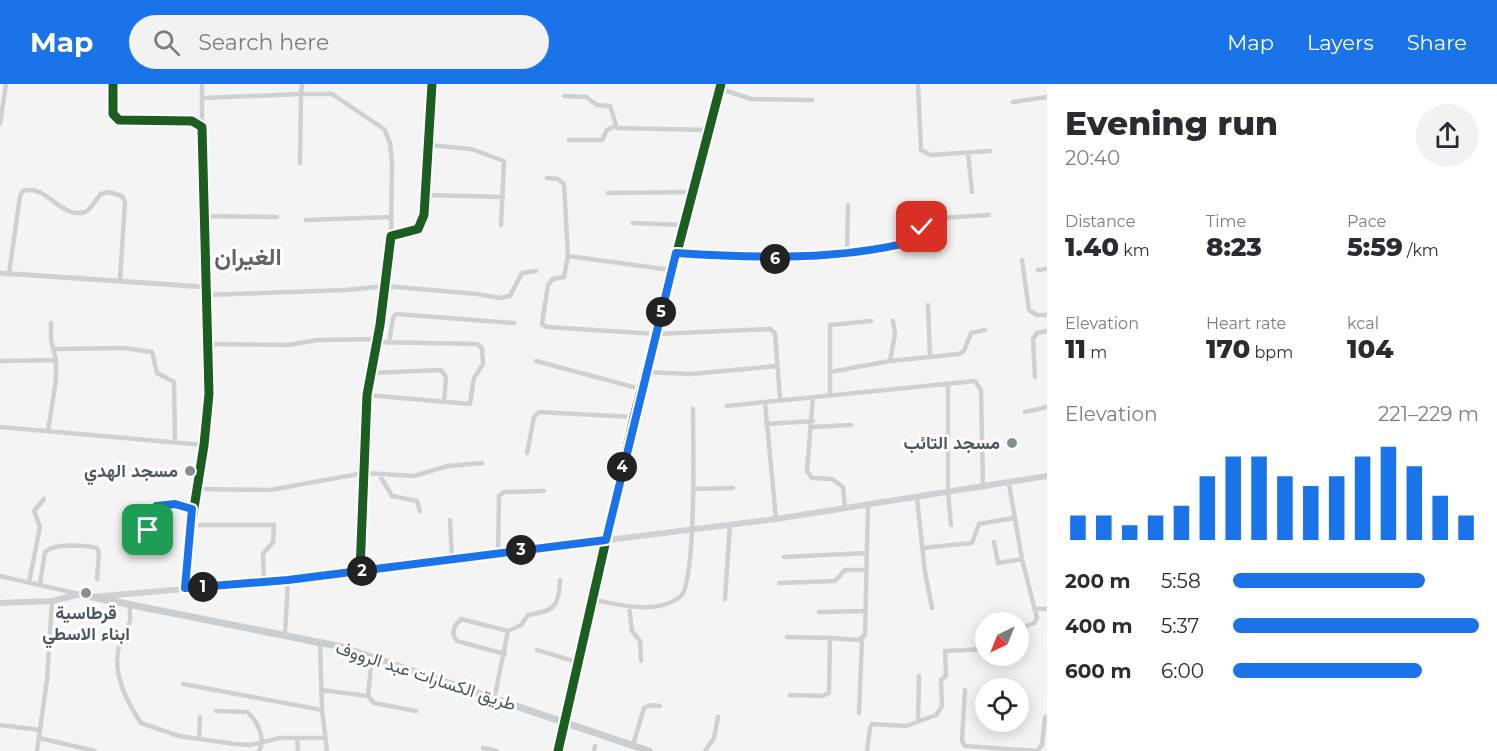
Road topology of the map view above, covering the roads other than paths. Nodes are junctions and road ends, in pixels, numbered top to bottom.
1 (6, 84) edge
2 (113, 84) edge
3 (202, 84) edge
4 (302, 84) edge
5 (432, 84) edge
6 (918, 84) edge
7 (721, 86) edge
8 (301, 93) junction
9 (564, 96) dead end
10 (1047, 97) edge
11 (202, 98) junction
12 (812, 100) dead end
13 (1013, 102) dead end
14 (0, 124) edge
15 (615, 126) junction
16 (202, 127) junction
17 (709, 130) junction
18 (569, 140) dead end
19 (428, 145) junction
20 (990, 152) dead end
21 (968, 153) junction
22 (300, 163) dead end
23 (547, 178) dead end
24 (691, 192) junction
25 (972, 192) dead end
26 (608, 194) dead end
27 (427, 195) junction
28 (503, 197) junction
29 (848, 205) dead end
30 (989, 215) dead end
31 (203, 216) junction
32 (277, 217) dead end
33 (392, 217) junction
34 (306, 220) dead end
35 (633, 223) dead end
36 (501, 225) dead end
37 (683, 225) junction
38 (391, 236) junction
39 (676, 253) junction
40 (847, 254) junction
41 (568, 256) junction
42 (1022, 260) dead end
43 (1047, 269) edge
44 (671, 270) junction
45 (1038, 270) dead end
46 (536, 271) dead end
47 (0, 273) edge
48 (9, 274) junction
49 (120, 280) junction
50 (385, 286) junction
51 (205, 287) junction
52 (205, 295) junction
53 (928, 305) dead end
54 (1047, 315) edge
55 (871, 321) dead end
56 (893, 321) dead end
57 (51, 323) dead end
58 (514, 323) dead end
59 (985, 330) dead end
60 (1047, 332) edge
61 (656, 334) junction
62 (377, 340) junction
63 (389, 343) junction
64 (207, 344) junction
65 (55, 350) junction
66 (930, 357) junction
67 (56, 360) junction
68 (0, 361) edge
69 (536, 361) dead end
70 (890, 361) junction
71 (777, 366) junction
72 (645, 372) junction
73 (830, 372) junction
74 (371, 373) junction
75 (1035, 377) dead end
76 (948, 384) junction
77 (641, 389) junction
78 (367, 395) junction
79 (830, 395) junction
80 (813, 397) junction
81 (780, 399) junction
82 (444, 402) junction
83 (765, 402) junction
84 (727, 406) dead end
85 (1047, 407) edge
86 (693, 409) dead end
87 (1025, 412) dead end
88 (634, 417) junction
89 (813, 421) junction
90 (766, 424) junction
91 (850, 425) dead end
92 (0, 427) edge
93 (812, 428) junction
94 (48, 431) junction
95 (175, 441) junction
96 (204, 445) junction
97 (527, 453) dead end
98 (482, 464) dead end
99 (364, 473) junction
100 (380, 474) junction
101 (1047, 476) edge
102 (1009, 484) junction
103 (983, 487) junction
104 (733, 488) dead end
105 (198, 489) junction
106 (693, 489) junction
107 (544, 491) dead end
108 (948, 492) junction
109 (917, 498) junction
110 (44, 499) dead end
111 (868, 504) junction
112 (845, 508) junction
113 (192, 509) junction
114 (420, 511) dead end
115 (1014, 518) junction
116 (776, 519) junction
117 (450, 520) dead end
118 (730, 524) junction
119 (190, 525) junction
120 (951, 525) dead end
121 (692, 528) junction
122 (136, 533) dead end
123 (606, 540) junction
124 (994, 542) dead end
125 (922, 548) junction
126 (498, 553) junction
127 (866, 553) junction
128 (784, 557) dead end
129 (452, 559) junction
130 (1022, 559) junction
131 (866, 570) junction
132 (360, 571) junction
133 (0, 576) edge
134 (97, 579) dead end
135 (288, 580) junction
136 (560, 580) dead end
137 (29, 582) junction
138 (264, 582) junction
139 (779, 583) dead end
140 (40, 584) junction
141 (185, 588) junction
142 (81, 594) junction
143 (92, 597) junction
144 (724, 599) dead end
145 (594, 600) junction
146 (51, 601) junction
147 (0, 603) edge
148 (129, 604) junction
149 (629, 606) junction
150 (932, 608) dead end
151 (1036, 609) junction
152 (1047, 609) edge
153 (866, 611) junction
154 (819, 612) dead end
155 (1029, 625) edge
156 (508, 631) junction
157 (285, 635) junction
158 (787, 637) dead end
159 (830, 638) junction
160 (862, 639) junction
161 (320, 643) junction
162 (537, 650) dead end
163 (975, 650) edge
164 (505, 654) junction
165 (372, 656) junction
166 (641, 661) dead end
167 (580, 663) junction
168 (919, 676) dead end
169 (183, 684) dead end
170 (321, 690) junction
171 (964, 690) dead end
172 (790, 695) dead end
173 (368, 696) junction
174 (494, 700) junction
175 (660, 706) dead end
176 (322, 710) junction
177 (216, 711) dead end
178 (416, 711) dead end
179 (859, 713) dead end
180 (200, 717) dead end
181 (718, 717) dead end
182 (1045, 717) dead end
183 (566, 721) junction
184 (918, 721) junction
185 (0, 725) edge
186 (40, 730) junction
187 (39, 738) junction
188 (297, 738) junction
189 (325, 738) junction
190 (200, 739) junction
191 (262, 742) junction
192 (633, 745) junction
193 (483, 748) dead end
194 (982, 749) edge
195 (37, 751) edge
196 (95, 751) edge
197 (259, 751) edge
198 (298, 751) edge
199 (327, 751) edge
200 (497, 751) edge
201 (558, 751) edge
202 (650, 751) edge
203 (705, 751) edge
204 (867, 751) edge

1 - 14 street
2 - 16 street
3 - 11 street
4 - 8 street
5 - 19 street
6 - 21 street
7 - 12 street
7 - 17 street
8 - 11 street
8 - 22 street
8 - 33 street
9 - 15 street
10 - 13 street
11 - 16 street
15 - 17 street
15 - 18 street
16 - 31 street
17 - 24 street
19 - 27 street
19 - 28 street
20 - 21 street
21 - 25 street
23 - 41 street
24 - 26 street
24 - 37 street
27 - 28 street
27 - 38 street
28 - 36 street
29 - 40 street
30 - 40 street
31 - 32 street
31 - 51 street
33 - 34 street
33 - 38 street
35 - 37 street
37 - 39 street
38 - 50 street
39 - 40 street
39 - 44 street
41 - 44 street
41 - 61 street
42 - 54 street
43 - 45 street
44 - 61 street
46 - 50 street
47 - 48 street
48 - 49 street
48 - 49 street
49 - 51 street
50 - 52 street
50 - 62 street
51 - 52 street
52 - 64 street
53 - 66 street
55 - 73 street
56 - 70 street
57 - 65 street
58 - 63 street
59 - 66 street
60 - 75 street
61 - 71 street
61 - 72 street
62 - 63 street
62 - 64 street
62 - 74 street
63 - 82 street
64 - 96 street
65 - 67 street
65 - 95 street
66 - 70 street
67 - 68 street
67 - 94 street
69 - 77 street
70 - 73 street
71 - 72 street
71 - 81 street
72 - 77 street
73 - 79 street
74 - 78 street
74 - 82 street
76 - 79 street
76 - 103 street
76 - 108 street
77 - 88 street
78 - 82 street
78 - 99 street
79 - 80 street
80 - 81 street
80 - 89 street
81 - 83 street
83 - 84 street
83 - 90 street
85 - 87 street
86 - 106 street
88 - 97 street
88 - 123 street
89 - 90 street
89 - 93 street
90 - 116 street
91 - 93 street
92 - 94 street
93 - 112 street
94 - 95 street
95 - 96 street
96 - 105 street
98 - 100 street
99 - 100 street
99 - 105 street
99 - 132 street
100 - 114 street
101 - 102 main road
102 - 103 main road
102 - 115 street
103 - 108 main road
104 - 106 street
105 - 113 street
106 - 121 street
107 - 126 street
108 - 109 main road
108 - 120 street
109 - 111 main road
109 - 125 street
110 - 137 street
111 - 112 main road
111 - 127 street
112 - 116 main road
113 - 119 street
113 - 122 street
115 - 125 street
115 - 130 street
116 - 118 main road
117 - 129 street
118 - 121 main road
118 - 144 street
119 - 138 street
119 - 141 street
121 - 123 main road
121 - 149 street
123 - 126 main road
123 - 145 street
124 - 130 street
125 - 150 street
126 - 129 main road
127 - 128 street
127 - 131 street
129 - 132 main road
130 - 151 street
131 - 139 street
131 - 153 street
132 - 135 main road
133 - 137 street
134 - 140 street
135 - 138 main road
135 - 157 street
136 - 156 street
137 - 140 street
138 - 141 main road
140 - 142 street
141 - 143 main road
142 - 143 main road
142 - 146 main road
143 - 148 main road, طريق الكسارات عبد الرووف
145 - 149 street
145 - 167 street
146 - 147 main road
146 - 186 street
148 - 157 main road, طريق الكسارات عبد الرووف
148 - 190 street
149 - 166 street
151 - 152 street
151 - 155 street
153 - 154 street
153 - 160 street
156 - 164 street
156 - 164 street
157 - 161 main road, طريق الكسارات عبد الرووف
158 - 159 street
159 - 160 street
159 - 172 street
160 - 179 street
161 - 165 main road, طريق الكسارات عبد الرووف
161 - 170 street
162 - 167 street
163 - 184 street
164 - 174 street
165 - 173 street
165 - 174 main road, طريق الكسارات عبد الرووف
167 - 183 street
168 - 184 street
169 - 176 street
170 - 173 street
170 - 176 street
171 - 194 street
173 - 178 street
174 - 183 main road, طريق الكسارات عبد الرووف
175 - 192 street
176 - 189 street
177 - 191 street
180 - 190 street
181 - 203 street
182 - 194 street
183 - 192 main road, طريق الكسارات عبد الرووف
183 - 201 street
184 - 204 street
185 - 186 street
186 - 187 street
187 - 195 street
187 - 196 street
188 - 189 street
188 - 191 street
188 - 198 street
189 - 199 street
190 - 191 street
191 - 197 street
192 - 202 main road, طريق الكسارات عبد الرووف
193 - 200 street

